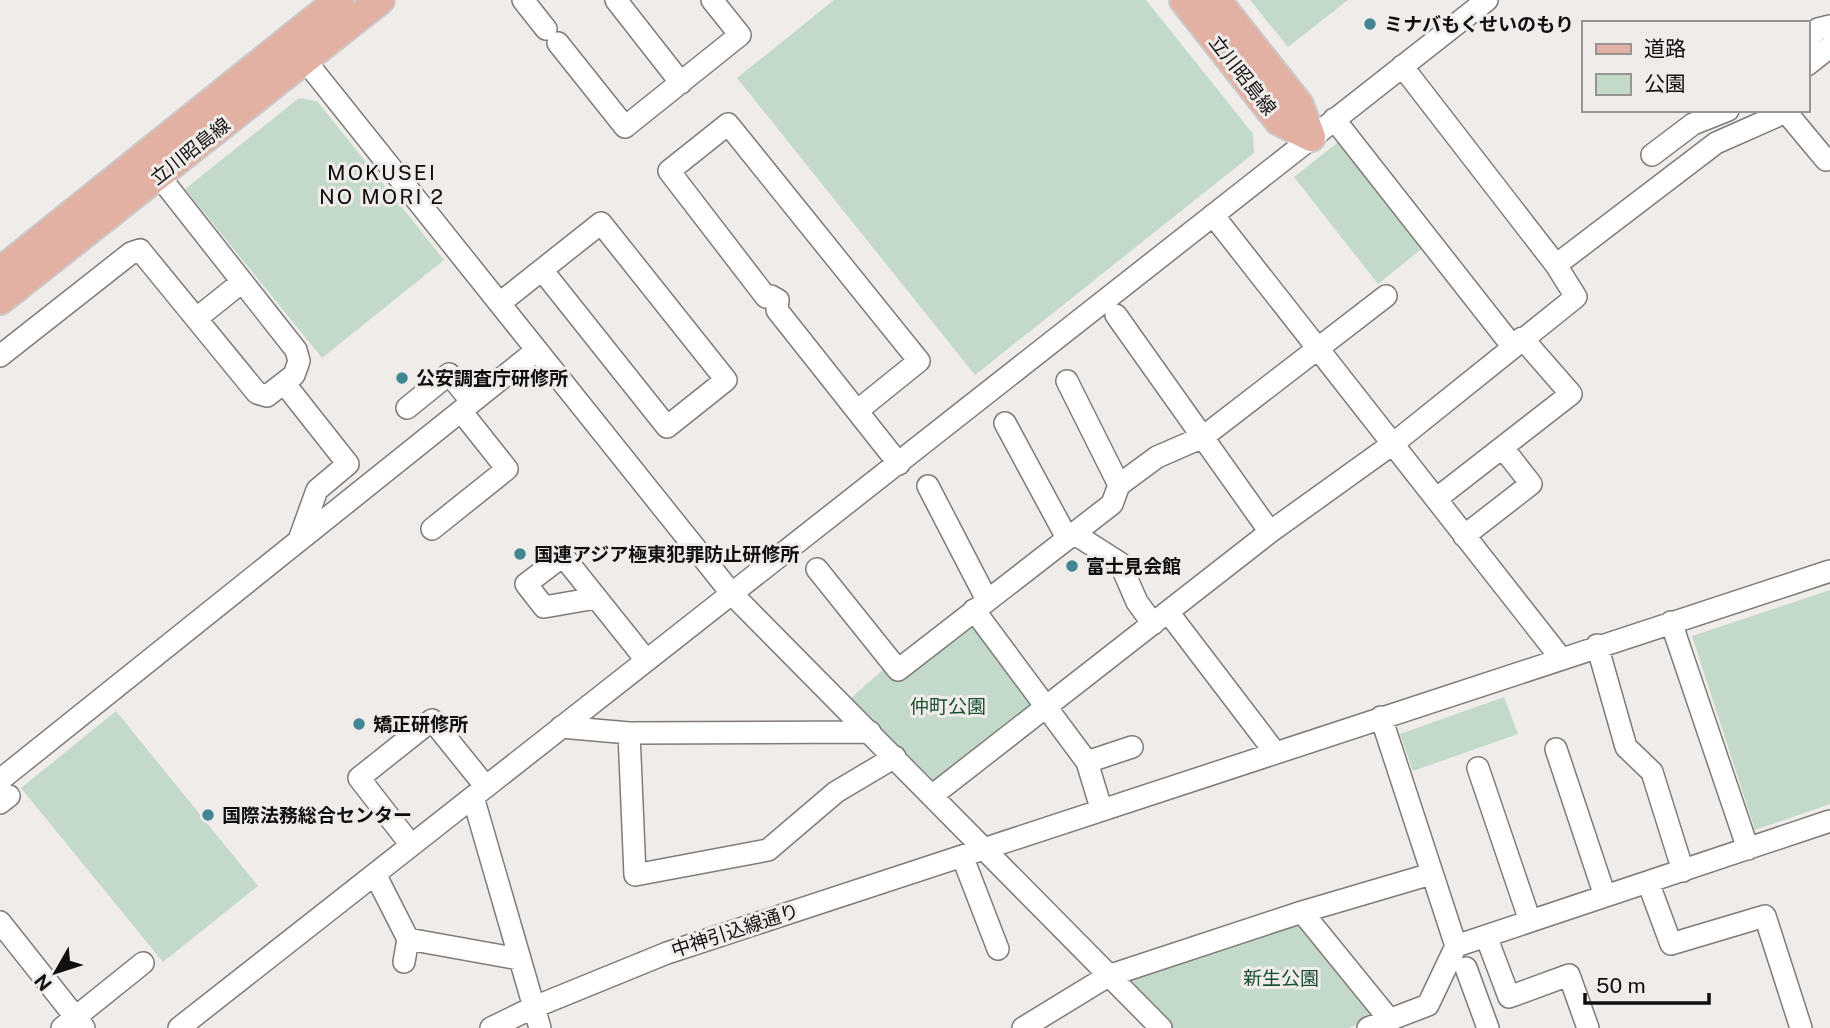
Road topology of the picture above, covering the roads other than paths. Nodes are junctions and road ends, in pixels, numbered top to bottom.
1 (339, 0) edge
2 (380, 0) edge
3 (523, 0) edge
4 (615, 0) edge
5 (712, 0) edge
6 (1184, 0) edge
7 (1216, 0) edge
8 (1487, 0) edge
9 (1830, 26) edge
10 (1809, 37) edge
11 (1830, 47) edge
12 (297, 50) junction
13 (1809, 63) edge
14 (1402, 66) junction
15 (681, 83) junction
16 (1723, 112) edge
17 (1784, 112) edge
18 (1787, 112) edge
19 (1334, 119) junction
20 (1311, 137) junction
21 (1652, 155) dead end
22 (1829, 162) edge
23 (159, 176) junction
24 (1213, 215) junction
25 (1556, 265) junction
26 (542, 270) junction
27 (0, 272) edge
28 (242, 282) junction
29 (1386, 296) dead end
30 (0, 300) edge
31 (500, 303) junction
32 (1116, 315) dead end
33 (197, 318) junction
34 (1518, 343) junction
35 (1317, 349) junction
36 (537, 350) junction
37 (0, 356) edge
38 (1067, 381) dead end
39 (284, 383) junction
40 (466, 407) junction
41 (407, 408) dead end
42 (858, 411) junction
43 (1005, 424) dead end
44 (1203, 437) junction
45 (1394, 443) junction
46 (1503, 447) junction
47 (900, 464) junction
48 (1119, 485) junction
49 (928, 486) dead end
50 (1436, 499) junction
51 (432, 529) dead end
52 (1270, 532) junction
53 (1070, 536) junction
54 (1464, 536) junction
55 (298, 541) junction
56 (817, 569) dead end
57 (1830, 571) edge
58 (732, 594) junction
59 (596, 597) dead end
60 (980, 605) junction
61 (1160, 618) junction
62 (1671, 622) junction
63 (1597, 645) junction
64 (1560, 657) junction
65 (645, 659) junction
66 (1047, 706) junction
67 (1381, 717) junction
68 (561, 727) junction
69 (870, 732) junction
70 (629, 733) junction
71 (1132, 747) dead end
72 (1556, 749) dead end
73 (1274, 751) junction
74 (895, 757) junction
75 (1087, 762) junction
76 (1478, 768) dead end
77 (480, 792) junction
78 (3, 793) edge
79 (933, 795) junction
80 (1101, 808) junction
81 (1830, 821) edge
82 (411, 845) junction
83 (1748, 849) junction
84 (988, 853) junction
85 (966, 866) junction
86 (1683, 870) junction
87 (374, 874) junction
88 (1431, 874) junction
89 (1648, 882) junction
90 (1605, 896) junction
91 (1302, 912) junction
92 (1530, 921) junction
93 (0, 922) edge
94 (1486, 936) junction
95 (408, 939) junction
96 (734, 942) dead end
97 (1456, 946) junction
98 (998, 949) dead end
99 (519, 960) junction
100 (404, 962) dead end
101 (143, 963) dead end
102 (1466, 968) dead end
103 (1108, 975) junction
104 (532, 1008) junction
105 (1389, 1019) junction
106 (74, 1024) edge
107 (179, 1028) edge
108 (491, 1028) edge
109 (540, 1028) edge
110 (1023, 1028) edge
111 (1161, 1028) edge
112 (1368, 1028) edge
113 (1488, 1028) edge
114 (1588, 1028) edge
115 (1801, 1028) edge

1 - 12 main road, 立川昭島線
2 - 12 main road, 立川昭島線
3 - 15 street
4 - 15 street
5 - 15 street
6 - 20 main road, 立川昭島線
7 - 20 main road, 立川昭島線
8 - 14 street
9 - 10 street
11 - 13 street
12 - 23 main road, 立川昭島線
12 - 27 main road, 立川昭島線
12 - 31 street
14 - 19 street
14 - 25 street
16 - 21 street
17 - 25 street
18 - 22 street
19 - 20 street
19 - 34 street
20 - 24 street
23 - 28 street
23 - 30 main road, 立川昭島線
24 - 35 street
24 - 47 street
25 - 34 street
26 - 26 street
26 - 31 street
28 - 33 street
28 - 39 street
29 - 35 street
31 - 36 street
32 - 44 street
33 - 37 street
33 - 39 street
34 - 45 street
34 - 46 street
35 - 44 street
35 - 45 street
36 - 40 street
36 - 58 street
38 - 48 street
39 - 55 street
40 - 41 street
40 - 51 street
40 - 55 street
42 - 42 street
42 - 47 street
43 - 53 street
44 - 48 street
44 - 52 street
45 - 50 street
45 - 52 street
46 - 50 street
46 - 54 street
47 - 58 street
48 - 53 street
49 - 60 street
50 - 54 street
52 - 61 street
53 - 60 street
53 - 61 street
54 - 64 street
55 - 78 street
56 - 60 street
57 - 62 street
58 - 65 street
58 - 69 street
59 - 65 street
60 - 66 street
61 - 66 street
61 - 73 street
62 - 63 street
62 - 83 street
63 - 64 street
63 - 86 street
64 - 67 street
65 - 68 street
66 - 75 street
66 - 79 street
67 - 73 street
67 - 88 street
68 - 70 street
68 - 77 street
69 - 70 street
69 - 74 street
70 - 74 street
71 - 75 street
72 - 90 street
73 - 80 street
74 - 79 street
75 - 80 street
76 - 92 street
77 - 82 street
77 - 82 street
77 - 99 street
79 - 84 street
80 - 84 street
81 - 83 street
82 - 87 street
83 - 86 street
84 - 85 street
84 - 103 street
84 - 104 street, 中神引込線通り
85 - 96 street
85 - 98 street
86 - 89 street
87 - 95 street
87 - 107 street
88 - 91 street
88 - 97 street
89 - 90 street
89 - 115 street
90 - 92 street
91 - 103 street
91 - 105 street
92 - 94 street
93 - 106 street
94 - 97 street
94 - 114 street
95 - 99 street
95 - 100 street
97 - 105 street
99 - 104 street
101 - 106 street
102 - 113 street
103 - 110 street
103 - 111 street
104 - 108 street, 中神引込線通り
104 - 109 street
105 - 112 street

